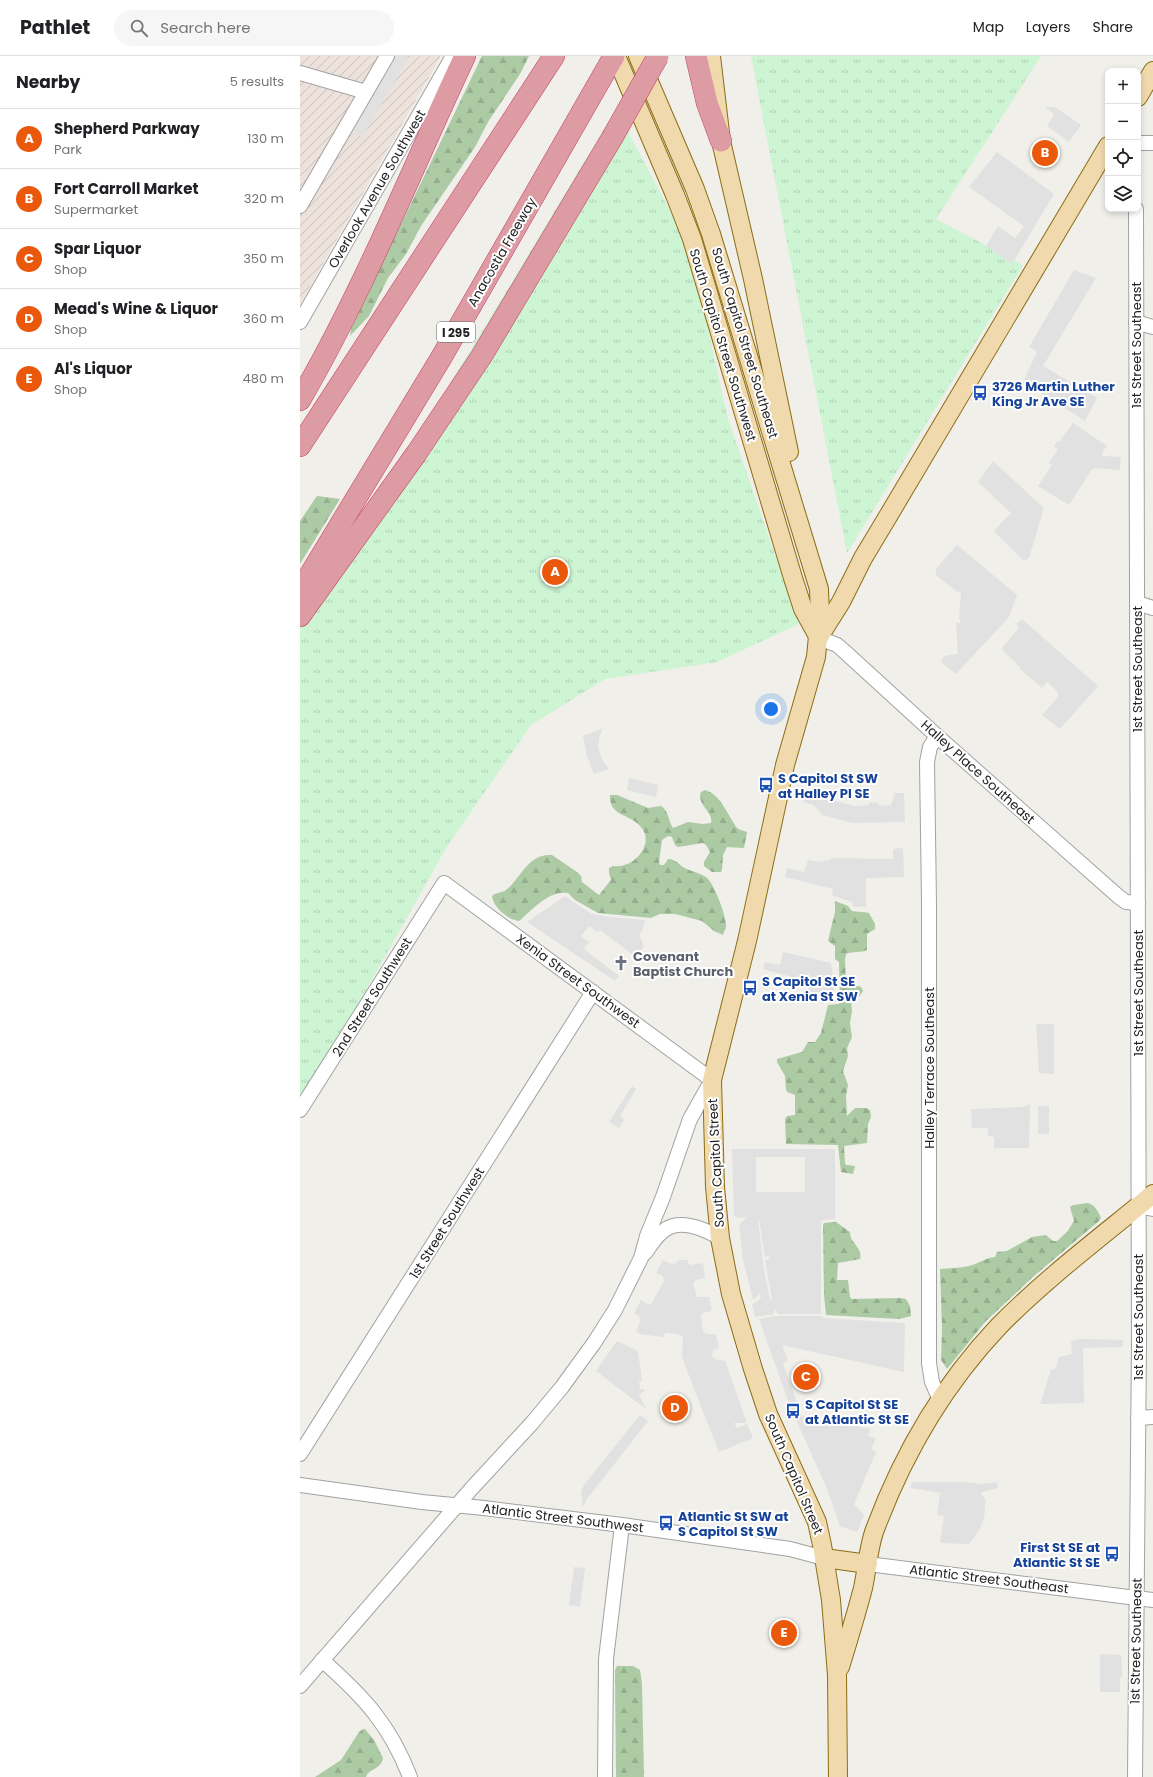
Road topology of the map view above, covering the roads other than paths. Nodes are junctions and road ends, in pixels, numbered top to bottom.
1 (387, 56) edge
2 (453, 56) edge
3 (465, 56) edge
4 (554, 56) edge
5 (638, 56) edge
6 (658, 56) edge
7 (696, 56) edge
8 (711, 56) edge
9 (612, 61) edge
10 (1153, 71) edge
11 (300, 73) edge
12 (366, 92) junction
13 (1141, 92) edge
14 (721, 141) junction
15 (1141, 143) edge
16 (1153, 143) edge
17 (1105, 151) edge
18 (300, 206) edge
19 (1136, 212) edge
20 (300, 322) edge
21 (1136, 322) junction
22 (1153, 327) edge
23 (300, 400) edge
24 (300, 446) edge
25 (796, 510) junction
26 (300, 591) edge
27 (1137, 603) junction
28 (1153, 608) edge
29 (300, 616) edge
30 (819, 638) junction
31 (937, 736) junction
32 (444, 883) joint
33 (1138, 903) junction
34 (593, 992) junction
35 (712, 1080) junction
36 (300, 1110) edge
37 (1153, 1194) edge
38 (1146, 1208) edge
39 (720, 1238) junction
40 (641, 1258) junction
41 (940, 1400) junction
42 (1153, 1417) edge
43 (1138, 1418) junction
44 (300, 1454) edge
45 (300, 1485) edge
46 (457, 1505) junction
47 (622, 1525) junction
48 (824, 1558) junction
49 (868, 1564) junction
50 (1137, 1598) junction
51 (1153, 1600) edge
52 (322, 1660) junction
53 (837, 1675) junction
54 (300, 1686) edge
55 (410, 1777) edge
56 (605, 1777) edge
57 (838, 1777) edge
58 (1135, 1777) edge

1 - 12 street
2 - 20 street, Overlook Avenue Southwest
3 - 23 highway
4 - 24 highway
5 - 25 main road, South Capitol Street Southeast
6 - 29 highway, bridge
7 - 14 highway
8 - 14 main road
9 - 26 highway, Anacostia Freeway / I 295
9 - 30 main road, South Capitol Street Southwest
10 - 13 main road
11 - 12 street
12 - 18 street
14 - 25 main road
15 - 16 street
17 - 30 main road
19 - 21 street, 1st Street Southeast
21 - 22 street
21 - 27 street, 1st Street Southeast
25 - 30 main road, South Capitol Street Southeast
27 - 28 street
27 - 33 street, 1st Street Southeast
30 - 31 street, Halley Place Southeast
30 - 35 main road, South Capitol Street
31 - 33 street, Halley Place Southeast
31 - 41 street, Halley Terrace Southeast
32 - 34 street, Xenia Street Southwest
32 - 36 street, 2nd Street Southwest
33 - 38 street, 1st Street Southeast
34 - 35 street, Xenia Street Southwest
34 - 44 street, 1st Street Southwest
35 - 39 main road, South Capitol Street
35 - 40 street
37 - 38 main road
38 - 41 main road
38 - 43 street, 1st Street Southeast
39 - 40 street
39 - 48 main road, South Capitol Street
40 - 46 street
41 - 49 main road
42 - 43 street
43 - 50 street, 1st Street Southeast
45 - 46 street, Atlantic Street Southwest
46 - 47 street, Atlantic Street Southwest
46 - 52 street
47 - 48 street, Atlantic Street Southwest
47 - 56 street
48 - 49 main road, Atlantic Street Southeast
48 - 53 main road, South Capitol Street
49 - 50 street, Atlantic Street Southeast
49 - 53 main road
50 - 51 street, Atlantic Street Southeast
50 - 58 street, 1st Street Southeast
52 - 54 street
52 - 55 street
53 - 57 main road, South Capitol Street

